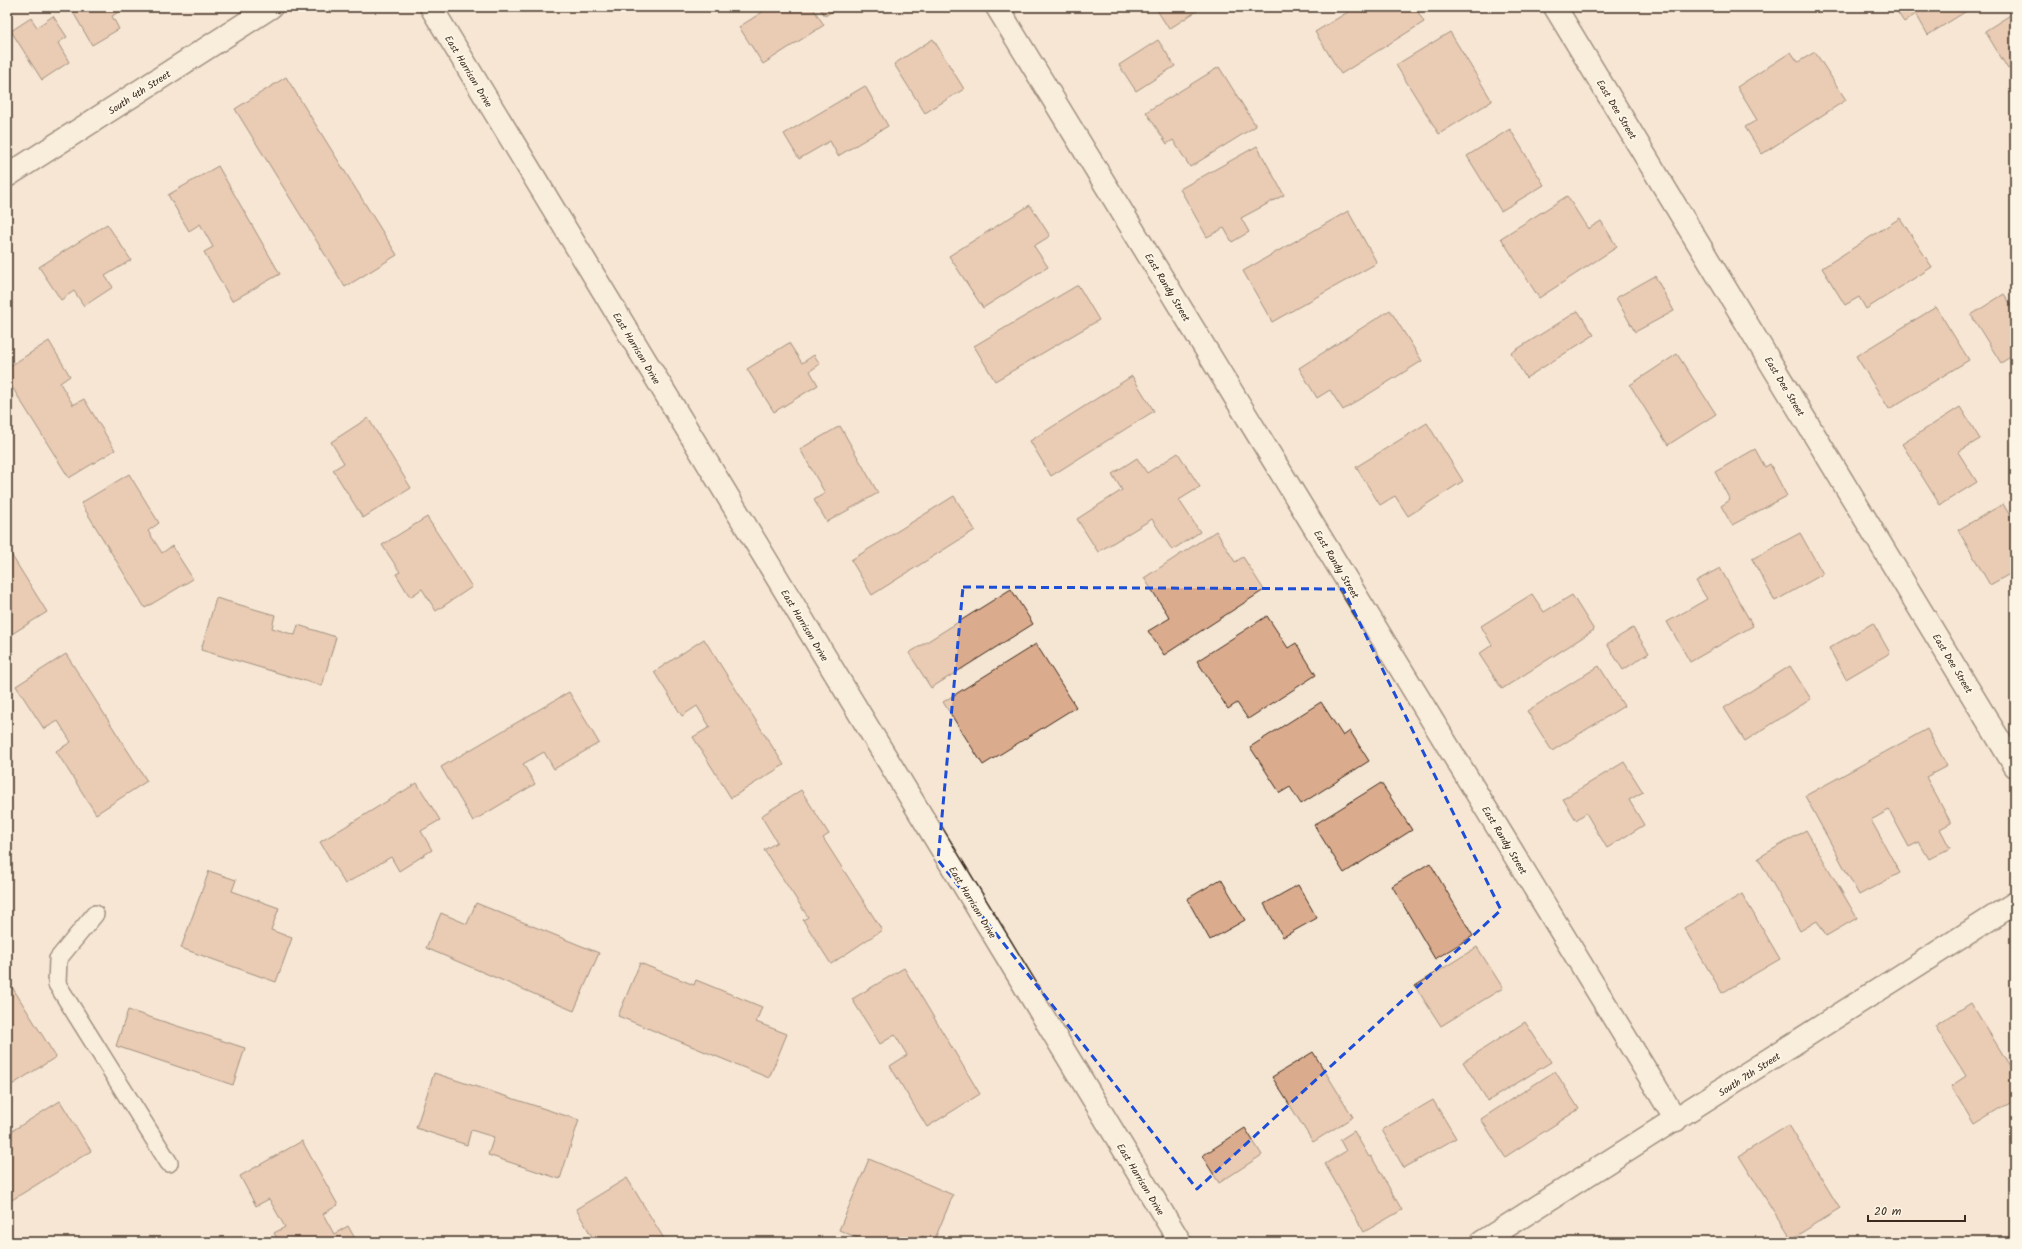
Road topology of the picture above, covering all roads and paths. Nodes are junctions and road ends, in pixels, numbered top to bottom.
1 (271, 7) edge
2 (431, 7) edge
3 (997, 7) edge
4 (1555, 7) edge
5 (7, 176) edge
6 (2015, 766) edge
7 (2015, 903) edge
8 (95, 914) dead end
9 (1676, 1120) junction
10 (169, 1163) dead end
11 (1180, 1242) edge
12 (1482, 1242) edge

1 - 5 street, South 4th Street
2 - 11 street, East Harrison Drive
3 - 9 street, East Randy Street
4 - 6 street, East Dee Street
7 - 9 street, South 7th Street
8 - 10 lane
9 - 12 street, South 7th Street

